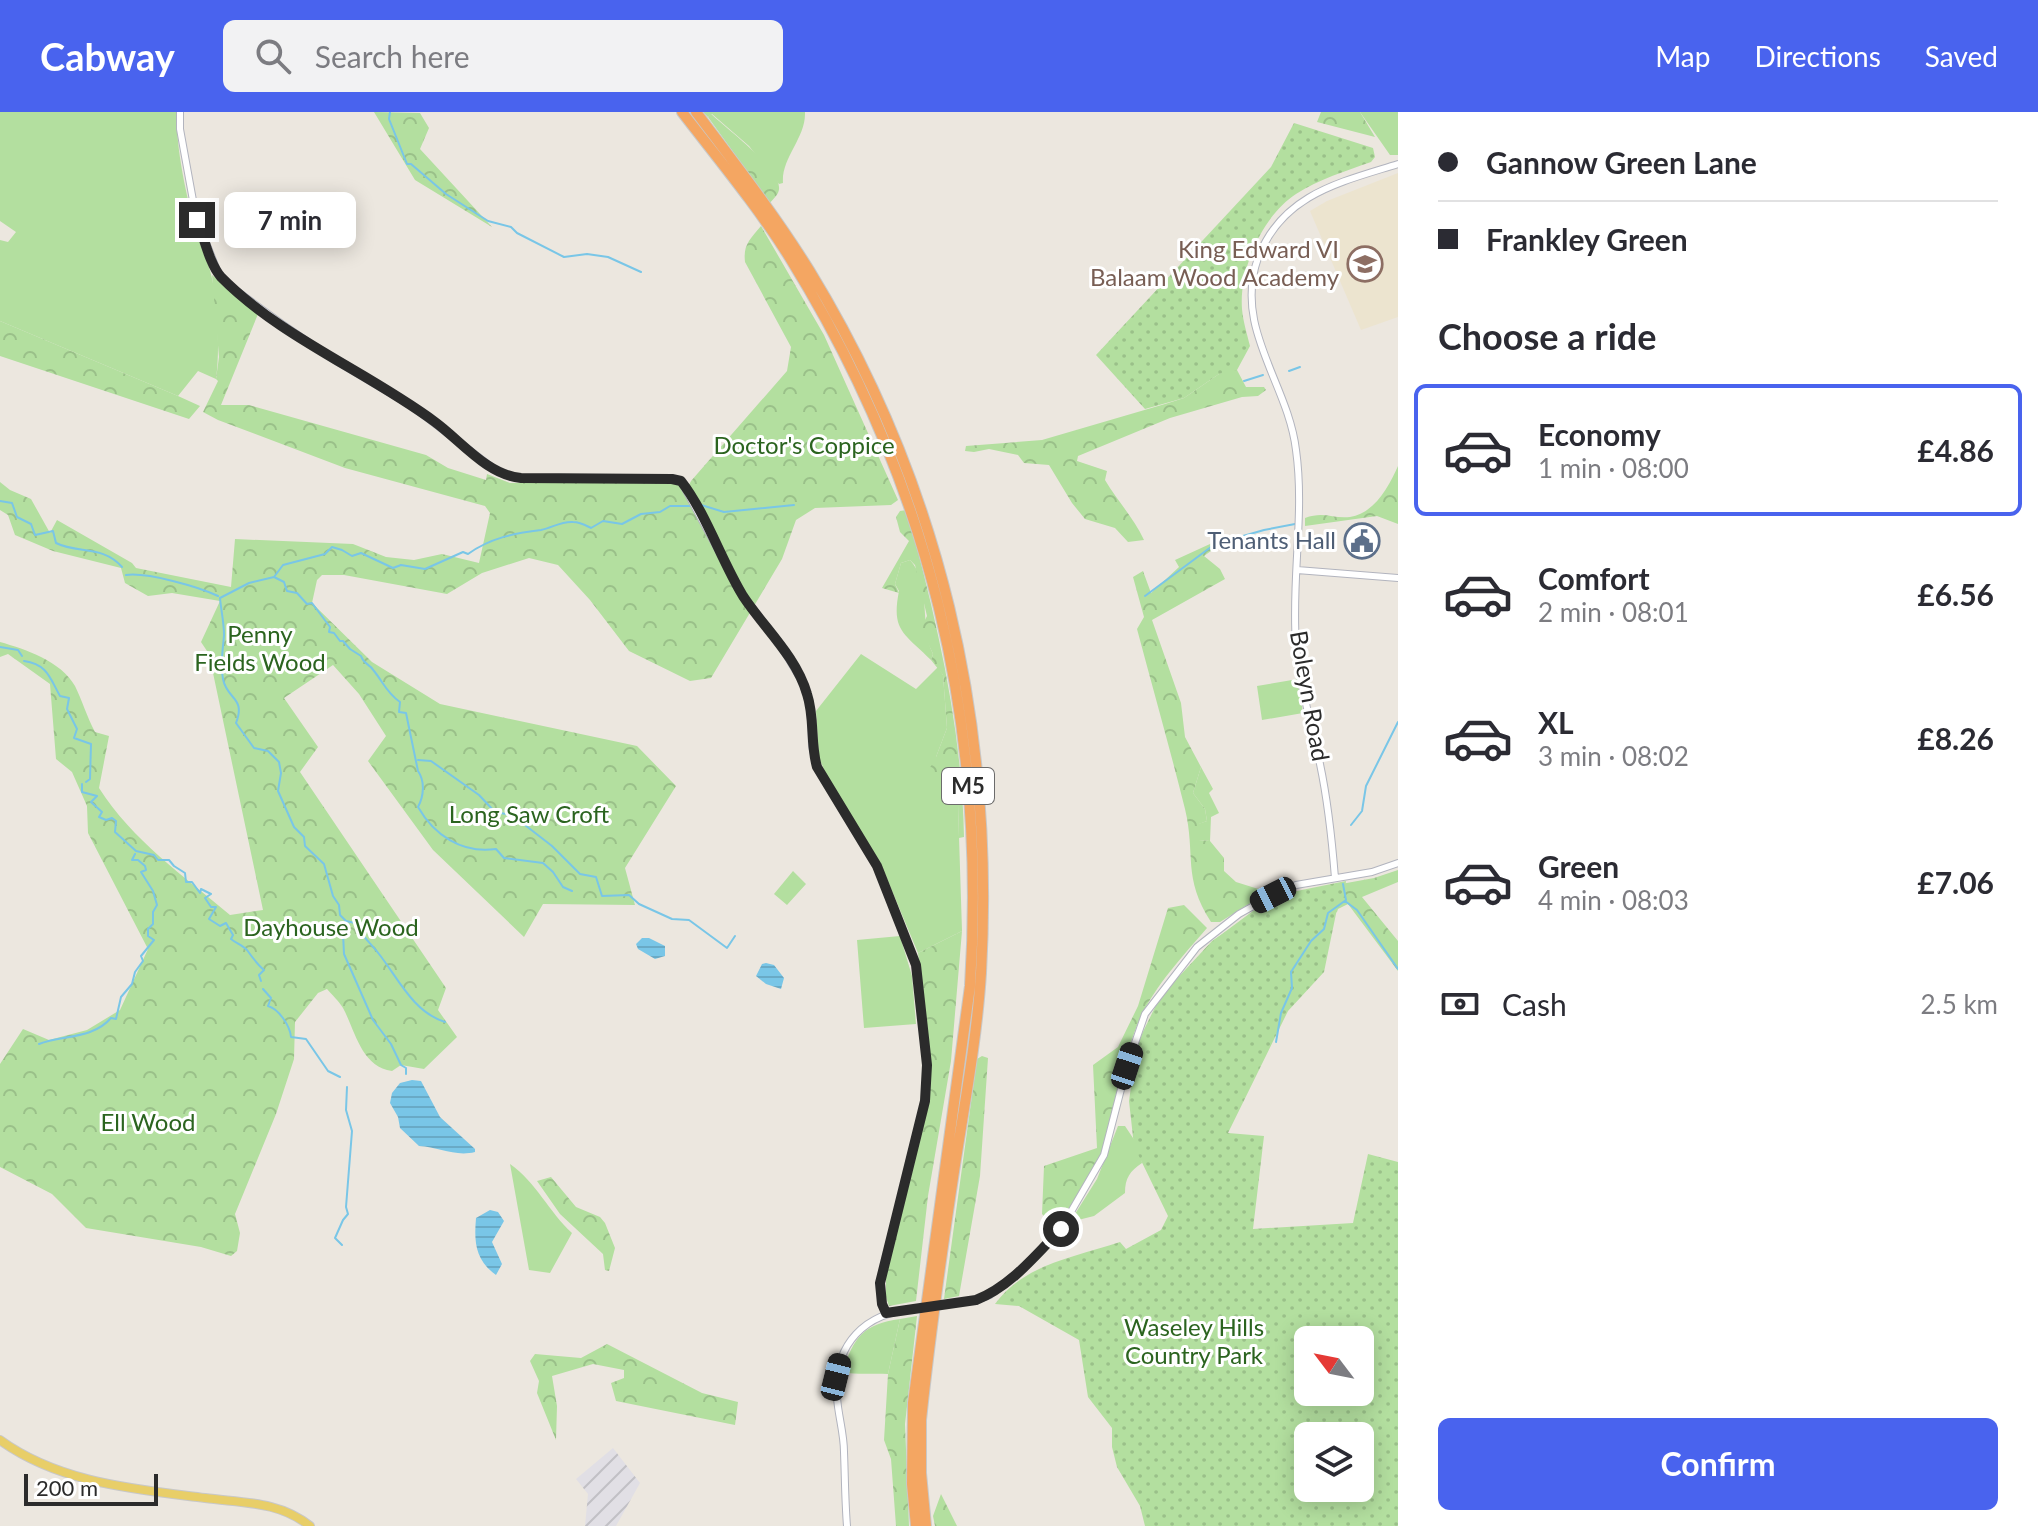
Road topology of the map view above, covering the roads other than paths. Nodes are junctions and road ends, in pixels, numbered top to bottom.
1 (180, 112) edge
2 (682, 112) edge
3 (696, 112) edge
4 (1398, 164) edge
5 (1297, 570) junction
6 (1398, 578) edge
7 (1398, 863) edge
8 (1335, 878) junction
9 (886, 1313) junction
10 (0, 1440) edge
11 (310, 1526) edge
12 (847, 1526) edge
13 (916, 1526) edge
14 (926, 1526) edge

1 - 9 street
2 - 13 highway, M5
3 - 14 highway, M5
4 - 5 street, Boleyn Road
5 - 6 street
5 - 8 street, Boleyn Road
7 - 8 street
8 - 9 street, bridge
9 - 12 street
10 - 11 main road

